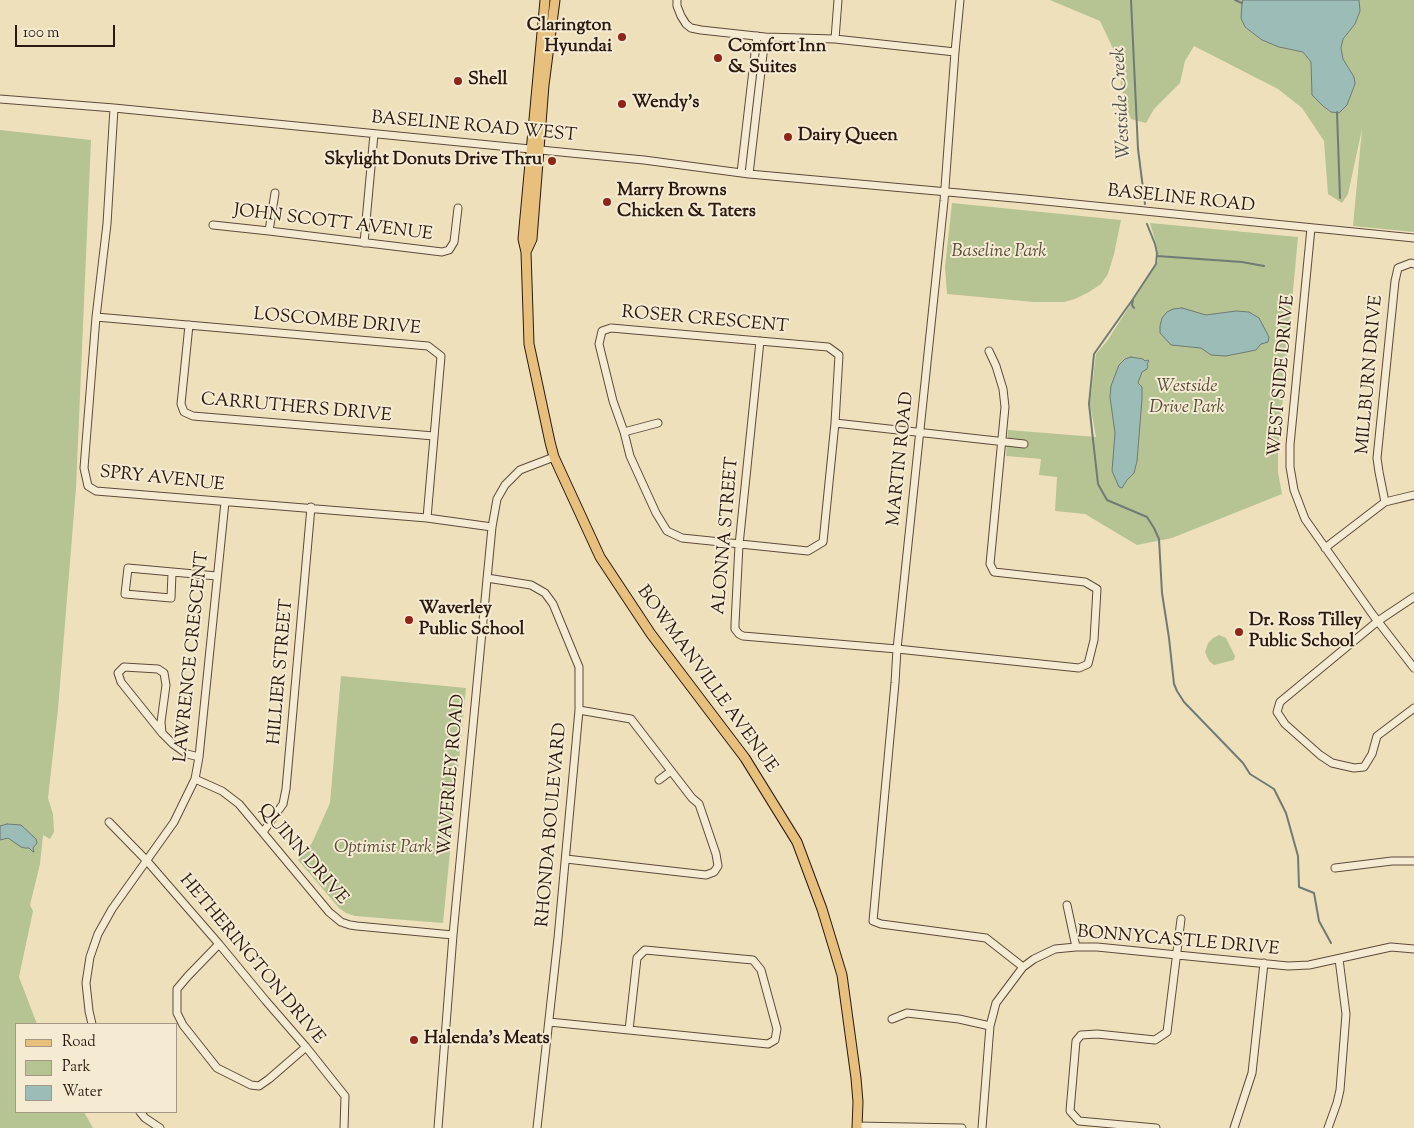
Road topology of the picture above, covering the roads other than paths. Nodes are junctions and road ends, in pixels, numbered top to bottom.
1 (545, 0) edge
2 (555, 0) edge
3 (677, 0) edge
4 (838, 0) edge
5 (960, 0) edge
6 (761, 36) junction
7 (835, 39) junction
8 (955, 52) junction
9 (0, 99) edge
10 (114, 108) junction
11 (374, 134) junction
12 (534, 150) junction
13 (745, 174) junction
14 (945, 192) junction
15 (276, 193) dead end
16 (458, 208) dead end
17 (214, 226) dead end
18 (1311, 228) junction
19 (269, 231) junction
20 (1414, 238) edge
21 (364, 243) junction
22 (1414, 264) edge
23 (96, 317) junction
24 (189, 325) junction
25 (760, 341) junction
26 (989, 351) dead end
27 (658, 422) dead end
28 (835, 423) junction
29 (624, 432) junction
30 (919, 433) junction
31 (434, 436) junction
32 (1002, 442) junction
33 (1024, 444) dead end
34 (554, 457) junction
35 (1414, 495) edge
36 (225, 502) junction
37 (1385, 502) junction
38 (311, 507) junction
39 (427, 518) junction
40 (492, 527) junction
41 (739, 545) junction
42 (1326, 548) junction
43 (172, 573) junction
44 (217, 576) junction
45 (487, 578) junction
46 (1414, 597) edge
47 (1378, 621) junction
48 (897, 649) junction
49 (1414, 668) edge
50 (1414, 708) edge
51 (580, 710) junction
52 (162, 733) junction
53 (199, 757) junction
54 (671, 771) junction
55 (195, 779) junction
56 (659, 780) dead end
57 (109, 822) dead end
58 (262, 832) junction
59 (566, 859) junction
60 (147, 861) junction
61 (1414, 861) edge
62 (1335, 868) dead end
63 (1068, 905) dead end
64 (1181, 919) dead end
65 (454, 935) junction
66 (219, 944) junction
67 (1076, 947) junction
68 (1414, 948) edge
69 (1176, 954) junction
70 (1339, 959) junction
71 (1264, 962) junction
72 (1024, 968) junction
73 (892, 1019) dead end
74 (549, 1022) junction
75 (92, 1023) edge
76 (990, 1026) junction
77 (629, 1030) junction
78 (306, 1047) junction
79 (141, 1113) edge
80 (857, 1127) edge
81 (160, 1128) edge
82 (344, 1128) edge
83 (438, 1128) edge
84 (537, 1128) edge
85 (962, 1128) edge
86 (982, 1128) edge
87 (1156, 1128) edge
88 (1234, 1128) edge
89 (1328, 1128) edge

1 - 12 main road, BOWMANVILLE AVENUE
2 - 12 main road, BOWMANVILLE AVENUE
3 - 6 street
4 - 7 street
5 - 8 street, MARTIN ROAD
6 - 7 street
6 - 13 street
7 - 8 street
8 - 14 street, MARTIN ROAD
9 - 10 street, BASELINE ROAD WEST
10 - 11 street, BASELINE ROAD WEST
10 - 23 street, SPRY AVENUE
11 - 12 street, BASELINE ROAD WEST
11 - 21 street
12 - 13 street, BASELINE ROAD WEST
12 - 34 main road, BOWMANVILLE AVENUE
13 - 14 street, BASELINE ROAD WEST
14 - 18 street, BASELINE ROAD
14 - 30 street, MARTIN ROAD
15 - 19 street
16 - 21 street, JOHN SCOTT AVENUE
17 - 19 street, JOHN SCOTT AVENUE
18 - 20 street, BASELINE ROAD
18 - 42 street, WEST SIDE DRIVE
19 - 21 street, JOHN SCOTT AVENUE
22 - 37 street, MILLBURN DRIVE
23 - 24 street, LOSCOMBE DRIVE
23 - 36 street, SPRY AVENUE
24 - 31 street, LOSCOMBE DRIVE
24 - 31 street, CARRUTHERS DRIVE
25 - 28 street, ROSER CRESCENT
25 - 29 street, ROSER CRESCENT
25 - 41 street, ALONNA STREET
26 - 32 street
27 - 29 street
28 - 30 street
28 - 41 street, ROSER CRESCENT
29 - 41 street, ROSER CRESCENT
30 - 32 street
30 - 48 street, MARTIN ROAD
31 - 39 street, LOSCOMBE DRIVE
32 - 33 street
32 - 48 street
34 - 40 street, WAVERLEY ROAD
34 - 80 main road, BOWMANVILLE AVENUE
35 - 37 street
36 - 38 street, SPRY AVENUE
36 - 44 street, LAWRENCE CRESCENT
37 - 42 street
38 - 39 street, SPRY AVENUE
38 - 58 street, HILLIER STREET
39 - 40 street, SPRY AVENUE
40 - 45 street, WAVERLEY ROAD
41 - 48 street, ALONNA STREET
42 - 47 street, WEST SIDE DRIVE
43 - 43 street
43 - 44 street
44 - 53 street, LAWRENCE CRESCENT
45 - 51 street, RHONDA BOULEVARD
45 - 65 street, WAVERLEY ROAD
46 - 47 street
47 - 49 street, WEST SIDE DRIVE
47 - 50 street
48 - 72 street, MARTIN ROAD
51 - 54 street
51 - 59 street, RHONDA BOULEVARD
52 - 52 street
52 - 53 street
53 - 55 street, LAWRENCE CRESCENT
54 - 56 street
54 - 59 street
55 - 58 street, QUINN DRIVE
55 - 60 street, LAWRENCE CRESCENT
57 - 60 street, HETHERINGTON DRIVE
58 - 65 street, QUINN DRIVE
59 - 74 street, RHONDA BOULEVARD
60 - 66 street, HETHERINGTON DRIVE
60 - 75 street, LAWRENCE CRESCENT
61 - 62 street
63 - 67 street
64 - 69 street
65 - 83 street, WAVERLEY ROAD
66 - 78 street, HETHERINGTON DRIVE
66 - 78 street
67 - 69 street, BONNYCASTLE DRIVE
67 - 72 street, BONNYCASTLE DRIVE
68 - 70 street, BONNYCASTLE DRIVE
69 - 71 street, BONNYCASTLE DRIVE
69 - 87 street
70 - 71 street, BONNYCASTLE DRIVE
70 - 89 street
71 - 88 street
72 - 76 street, BONNYCASTLE DRIVE
73 - 76 street
74 - 77 street
74 - 84 street, RHONDA BOULEVARD
76 - 86 street, BONNYCASTLE DRIVE
77 - 77 street
78 - 82 street, HETHERINGTON DRIVE
79 - 81 street
80 - 85 street

